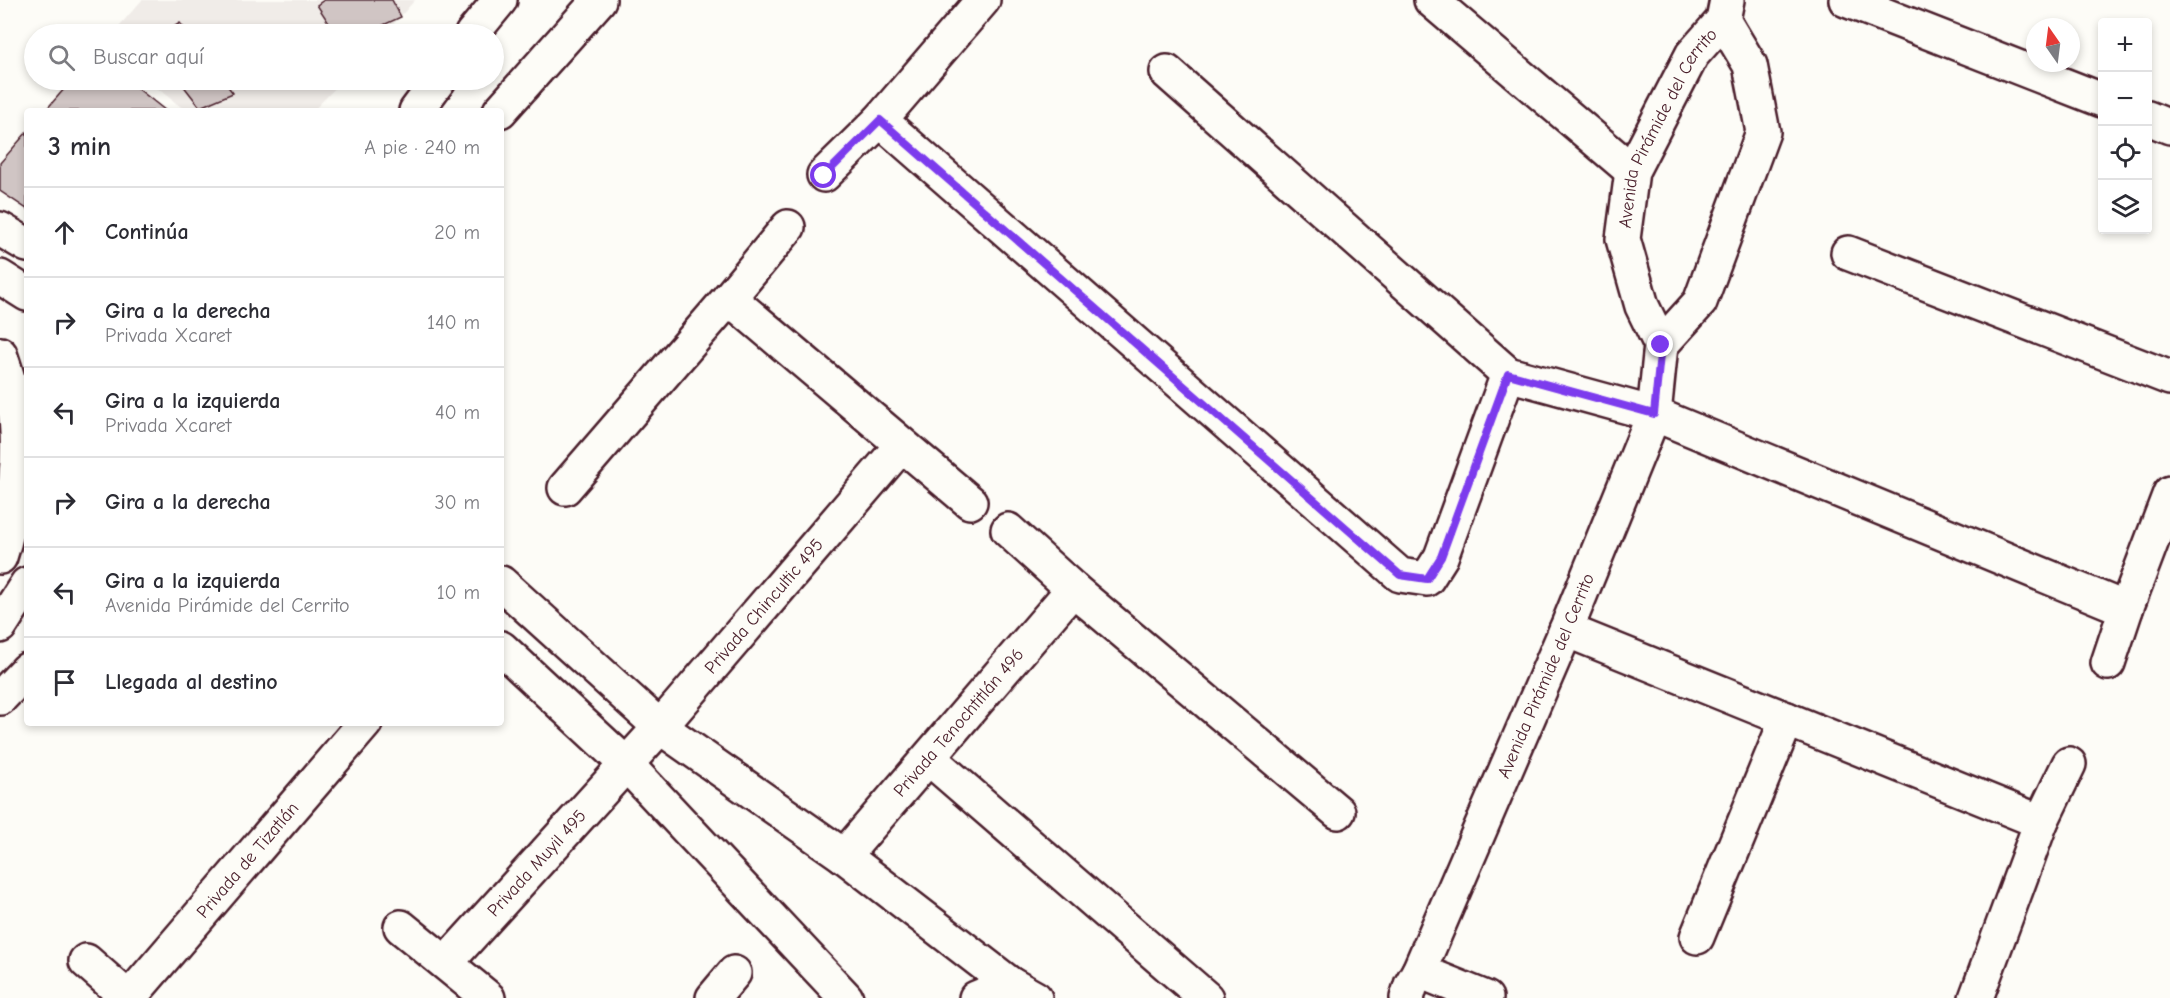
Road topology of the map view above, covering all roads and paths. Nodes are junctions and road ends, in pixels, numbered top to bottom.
1 (500, 0) edge
2 (599, 0) edge
3 (983, 0) edge
4 (1431, 0) edge
5 (1846, 0) edge
6 (1725, 10) edge
7 (480, 24) edge
8 (1167, 72) dead end
9 (432, 90) edge
10 (2098, 98) edge
11 (418, 108) edge
12 (503, 108) edge
13 (880, 120) junction
14 (2152, 120) edge
15 (2170, 127) edge
16 (1632, 171) junction
17 (824, 176) dead end
18 (788, 227) dead end
19 (0, 229) edge
20 (24, 243) edge
21 (1848, 253) dead end
22 (0, 277) edge
23 (24, 292) edge
24 (729, 298) junction
25 (1661, 345) junction
26 (0, 354) edge
27 (1508, 374) junction
28 (2170, 378) edge
29 (1654, 414) junction
30 (901, 446) junction
31 (565, 488) dead end
32 (2170, 493) edge
33 (970, 502) dead end
34 (1008, 530) dead end
35 (0, 558) edge
36 (504, 586) edge
37 (24, 589) edge
38 (1073, 589) junction
39 (2126, 609) junction
40 (0, 626) edge
41 (1566, 630) junction
42 (504, 651) edge
43 (2108, 663) dead end
44 (24, 673) edge
45 (0, 698) edge
46 (1787, 719) junction
47 (362, 726) edge
48 (660, 727) junction
49 (930, 759) junction
50 (626, 764) junction
51 (2069, 764) dead end
52 (1338, 812) dead end
53 (2041, 822) junction
54 (844, 856) junction
55 (401, 927) dead end
56 (1696, 937) dead end
57 (86, 961) dead end
58 (446, 963) junction
59 (734, 973) dead end
60 (1407, 988) edge
61 (1023, 991) edge
62 (129, 998) edge
63 (488, 998) edge
64 (713, 998) edge
65 (846, 998) edge
66 (976, 998) edge
67 (1206, 998) edge
68 (1486, 998) edge
69 (1976, 998) edge

1 - 7 street
2 - 12 street
3 - 13 street
4 - 16 street
5 - 10 street
6 - 16 street, Avenida Pirámide del Cerrito
6 - 25 street, Avenida Pirámide del Cerrito
8 - 27 street
9 - 11 street
13 - 17 street
13 - 27 street
14 - 15 street
16 - 25 street, Avenida Pirámide del Cerrito
18 - 24 street
19 - 20 street
21 - 28 street
22 - 23 street
24 - 30 street
24 - 31 street
25 - 29 street, Avenida Pirámide del Cerrito
26 - 35 street
27 - 29 street
29 - 39 street
29 - 41 street, Avenida Pirámide del Cerrito
30 - 33 street
30 - 48 street, Privada Chincultic 495
32 - 39 street
34 - 38 street
36 - 48 street
37 - 40 street
38 - 49 street, Privada Tenochtitlán 496
38 - 52 street
39 - 43 street
41 - 46 street
41 - 60 street, Avenida Pirámide del Cerrito
42 - 50 street
44 - 45 street
46 - 53 street
46 - 56 street
47 - 62 street, Privada de Tizatlán
48 - 50 street, Privada Chincultic 495
48 - 54 street
49 - 54 street, Privada Tenochtitlán 496
49 - 67 street
50 - 58 street, Privada Muyil 495
50 - 65 street
51 - 53 street
53 - 69 street
54 - 61 street
55 - 58 street
57 - 62 street
58 - 63 street
59 - 64 street
60 - 68 street
61 - 66 street

